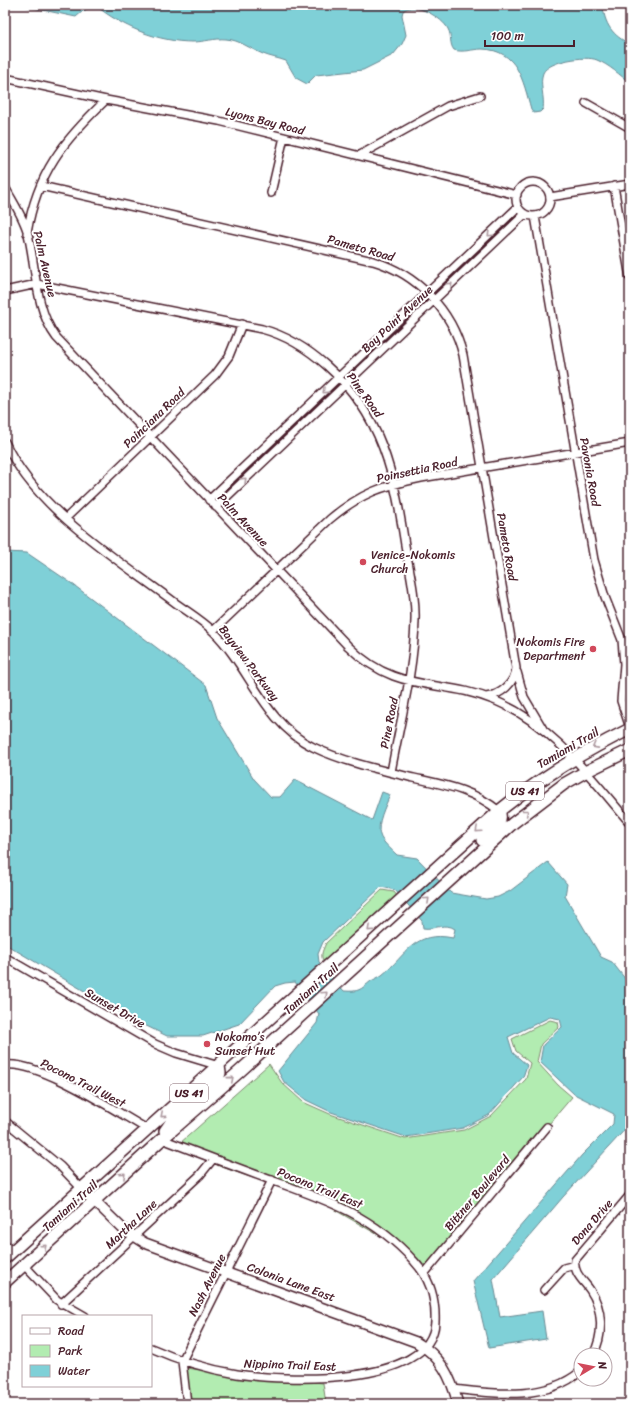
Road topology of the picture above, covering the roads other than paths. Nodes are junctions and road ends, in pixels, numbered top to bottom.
1 (5, 78) edge
2 (480, 96) dead end
3 (106, 100) junction
4 (586, 103) dead end
5 (630, 128) edge
6 (284, 137) junction
7 (360, 155) junction
8 (630, 184) edge
9 (41, 186) junction
10 (614, 186) junction
11 (5, 187) edge
12 (271, 193) dead end
13 (517, 195) junction
14 (550, 197) junction
15 (518, 207) junction
16 (525, 214) junction
17 (535, 216) junction
18 (27, 233) junction
19 (628, 257) edge
20 (630, 278) edge
21 (37, 284) junction
22 (5, 291) edge
23 (428, 293) junction
24 (434, 300) junction
25 (242, 324) junction
26 (340, 377) junction
27 (346, 382) junction
28 (150, 437) junction
29 (5, 442) edge
30 (630, 443) edge
31 (576, 452) junction
32 (482, 468) junction
33 (394, 483) junction
34 (209, 500) junction
35 (216, 507) junction
36 (66, 518) junction
37 (276, 571) junction
38 (213, 631) junction
39 (516, 668) junction
40 (408, 682) junction
41 (486, 697) junction
42 (630, 729) edge
43 (546, 732) junction
44 (630, 750) edge
45 (573, 758) junction
46 (391, 772) junction
47 (585, 772) junction
48 (499, 811) junction
49 (630, 823) edge
50 (444, 884) junction
51 (5, 957) edge
52 (5, 1065) edge
53 (219, 1066) junction
54 (5, 1121) edge
55 (547, 1127) dead end
56 (147, 1130) junction
57 (162, 1139) junction
58 (213, 1158) junction
59 (272, 1180) junction
60 (81, 1188) junction
61 (630, 1195) edge
62 (94, 1201) junction
63 (134, 1237) junction
64 (7, 1251) edge
65 (24, 1265) junction
66 (575, 1265) junction
67 (227, 1271) junction
68 (424, 1274) junction
69 (5, 1282) edge
70 (544, 1290) dead end
71 (61, 1304) junction
72 (83, 1315) edge
73 (425, 1347) junction
74 (596, 1347) edge
75 (152, 1348) edge
76 (182, 1360) junction
77 (573, 1376) edge
78 (454, 1389) junction
79 (187, 1404) edge
80 (458, 1404) edge

1 - 3 street, Lyons Bay Road
2 - 7 street
3 - 6 street, Lyons Bay Road
3 - 9 street
4 - 5 street
6 - 7 street, Lyons Bay Road
6 - 12 street
7 - 13 street, Lyons Bay Road
8 - 10 street
9 - 18 street
9 - 23 street, Pameto Road
10 - 14 street
10 - 19 street
11 - 18 street, Palm Avenue
13 - 14 street
13 - 15 street
14 - 17 street
15 - 16 street
15 -> 23 street, Bay Point Avenue
16 - 17 street
24 -> 16 street, Bay Point Avenue
17 - 31 street, Pavonia Road
18 - 21 street, Palm Avenue
19 - 20 street
21 - 22 street, Pine Road
21 - 25 street, Pine Road
21 - 28 street, Palm Avenue
23 - 24 street, Pameto Road
23 - 26 street, Bay Point Avenue
24 - 27 street, Bay Point Avenue
24 - 32 street, Pameto Road
25 - 26 street, Pine Road
25 - 28 street, Poinciana Road
26 - 27 street, Pine Road
26 -> 34 street, Bay Point Avenue
27 - 33 street, Pine Road
35 -> 27 street, Bay Point Avenue
28 - 34 street, Palm Avenue
28 - 36 street, Poinciana Road
29 - 36 street, Bayview Parkway
30 - 31 street, Poinsettia Road
31 - 32 street, Poinsettia Road
31 - 42 street, Pavonia Road
32 - 33 street, Poinsettia Road
32 - 39 street, Pameto Road
33 - 37 street, Poinsettia Road
33 - 40 street, Pine Road
34 - 35 street, Palm Avenue
35 - 37 street, Palm Avenue
36 - 38 street, Bayview Parkway
37 - 38 street, Poinsettia Road
37 - 40 street, Palm Avenue
38 - 46 street, Bayview Parkway
39 - 41 street
39 - 43 street, Pameto Road
40 - 41 street, Palm Avenue
40 - 46 street, Pine Road
41 - 43 street, Palm Avenue
42 -> 45 main road, Tamiami Trail / US 41
43 - 45 street, Palm Avenue
44 - 47 main road, Tamiami Trail / US 41
45 - 47 street, Palm Avenue
45 - 48 main road, Tamiami Trail / US 41
46 - 48 street, Bayview Parkway
47 - 49 street, Palm Avenue
50 -> 47 main road, Tamiami Trail / US 41
48 - 50 main road
48 -> 53 main road, Tamiami Trail / US 41
57 -> 50 main road, Tamiami Trail / US 41
51 - 53 street, Sunset Drive
52 - 56 street, Pocono Trail West
53 -> 56 main road, Tamiami Trail / US 41
53 - 57 main road
54 - 60 street
55 - 68 street, Bittner Boulevard
56 - 60 main road, Tamiami Trail / US 41
57 - 58 street, Pocono Trail East
62 -> 57 main road, Tamiami Trail / US 41
58 - 59 street, Pocono Trail East
58 - 63 street, Martha Lane
59 - 67 street, Nash Avenue
59 - 68 street, Pocono Trail East
60 - 62 street, Colonia Lane East
60 - 64 main road, Tamiami Trail / US 41
61 - 66 street, Dona Drive
62 - 63 street, Colonia Lane East
65 -> 62 main road, Tamiami Trail / US 41
63 - 67 street, Colonia Lane East
63 - 71 street, Martha Lane
65 - 69 main road, Tamiami Trail / US 41
65 - 71 street
66 - 70 street, Dona Drive
66 - 74 street, Dona Drive
67 - 73 street, Colonia Lane East
67 - 76 street, Nash Avenue
68 - 73 street, Pocono Trail East
71 - 72 street
73 - 76 street, Nippino Trail East
73 - 78 street, Colonia Lane East
75 - 76 street, Nippino Trail East
76 - 79 street
77 - 78 street
78 - 80 street, Colonia Lane East

